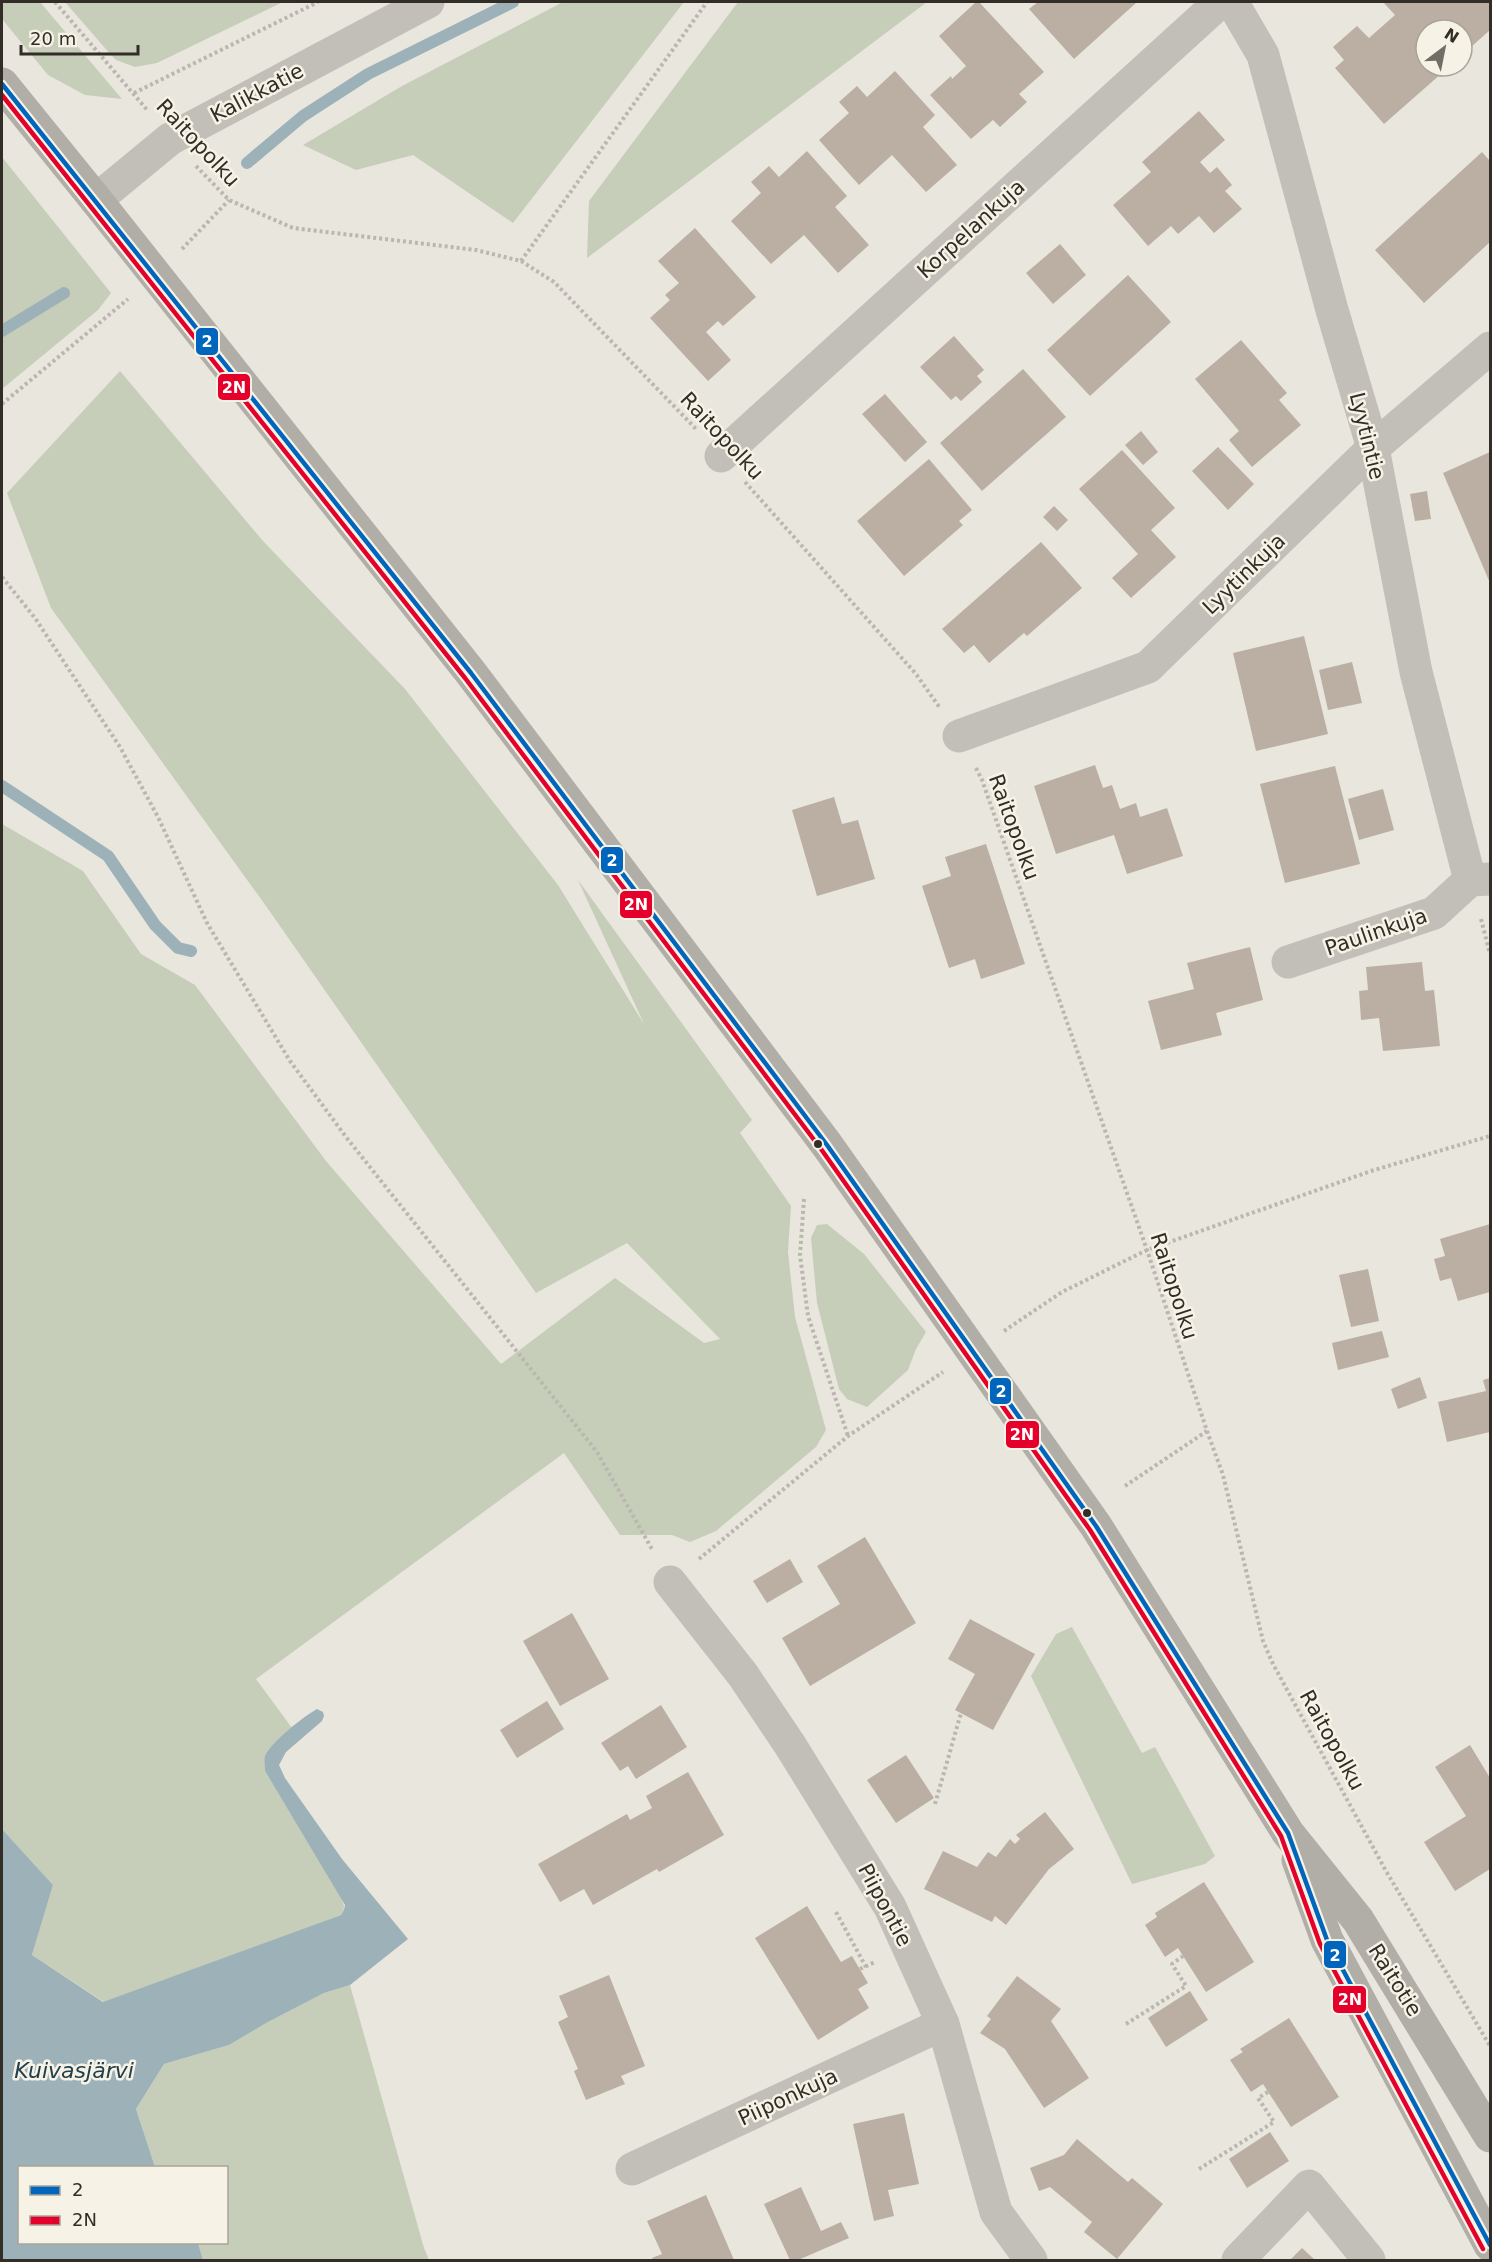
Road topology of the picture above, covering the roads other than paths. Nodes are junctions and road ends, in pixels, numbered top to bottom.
1 (428, 2) edge
2 (1220, 2) edge
3 (1232, 2) edge
4 (2, 84) edge
5 (96, 200) junction
6 (1491, 348) edge
7 (1373, 448) junction
8 (721, 456) road end
9 (959, 735) road end
10 (1480, 880) edge
11 (1288, 962) dead end
12 (670, 1582) road end
13 (1288, 1833) junction
14 (943, 2024) junction
15 (1491, 2136) edge
16 (632, 2169) dead end
17 (1491, 2245) edge
18 (1030, 2260) edge
19 (1238, 2260) edge
20 (1369, 2260) edge

1 - 5 street, Kalikkatie
2 - 8 street, Korpelankuja
3 - 7 street, Lyytintie
4 - 5 main road, Raitotie
5 - 13 main road, Raitotie
6 - 7 street, Lyytinkuja
7 - 9 street, Lyytinkuja
7 - 10 street, Lyytintie
10 - 11 street, Paulinkuja
12 - 14 street, Piipontie
13 - 15 main road, Raitotie
13 - 17 main road, Raitotie
14 - 16 street, Piiponkuja
14 - 18 street, Piipontie
19 - 20 street

